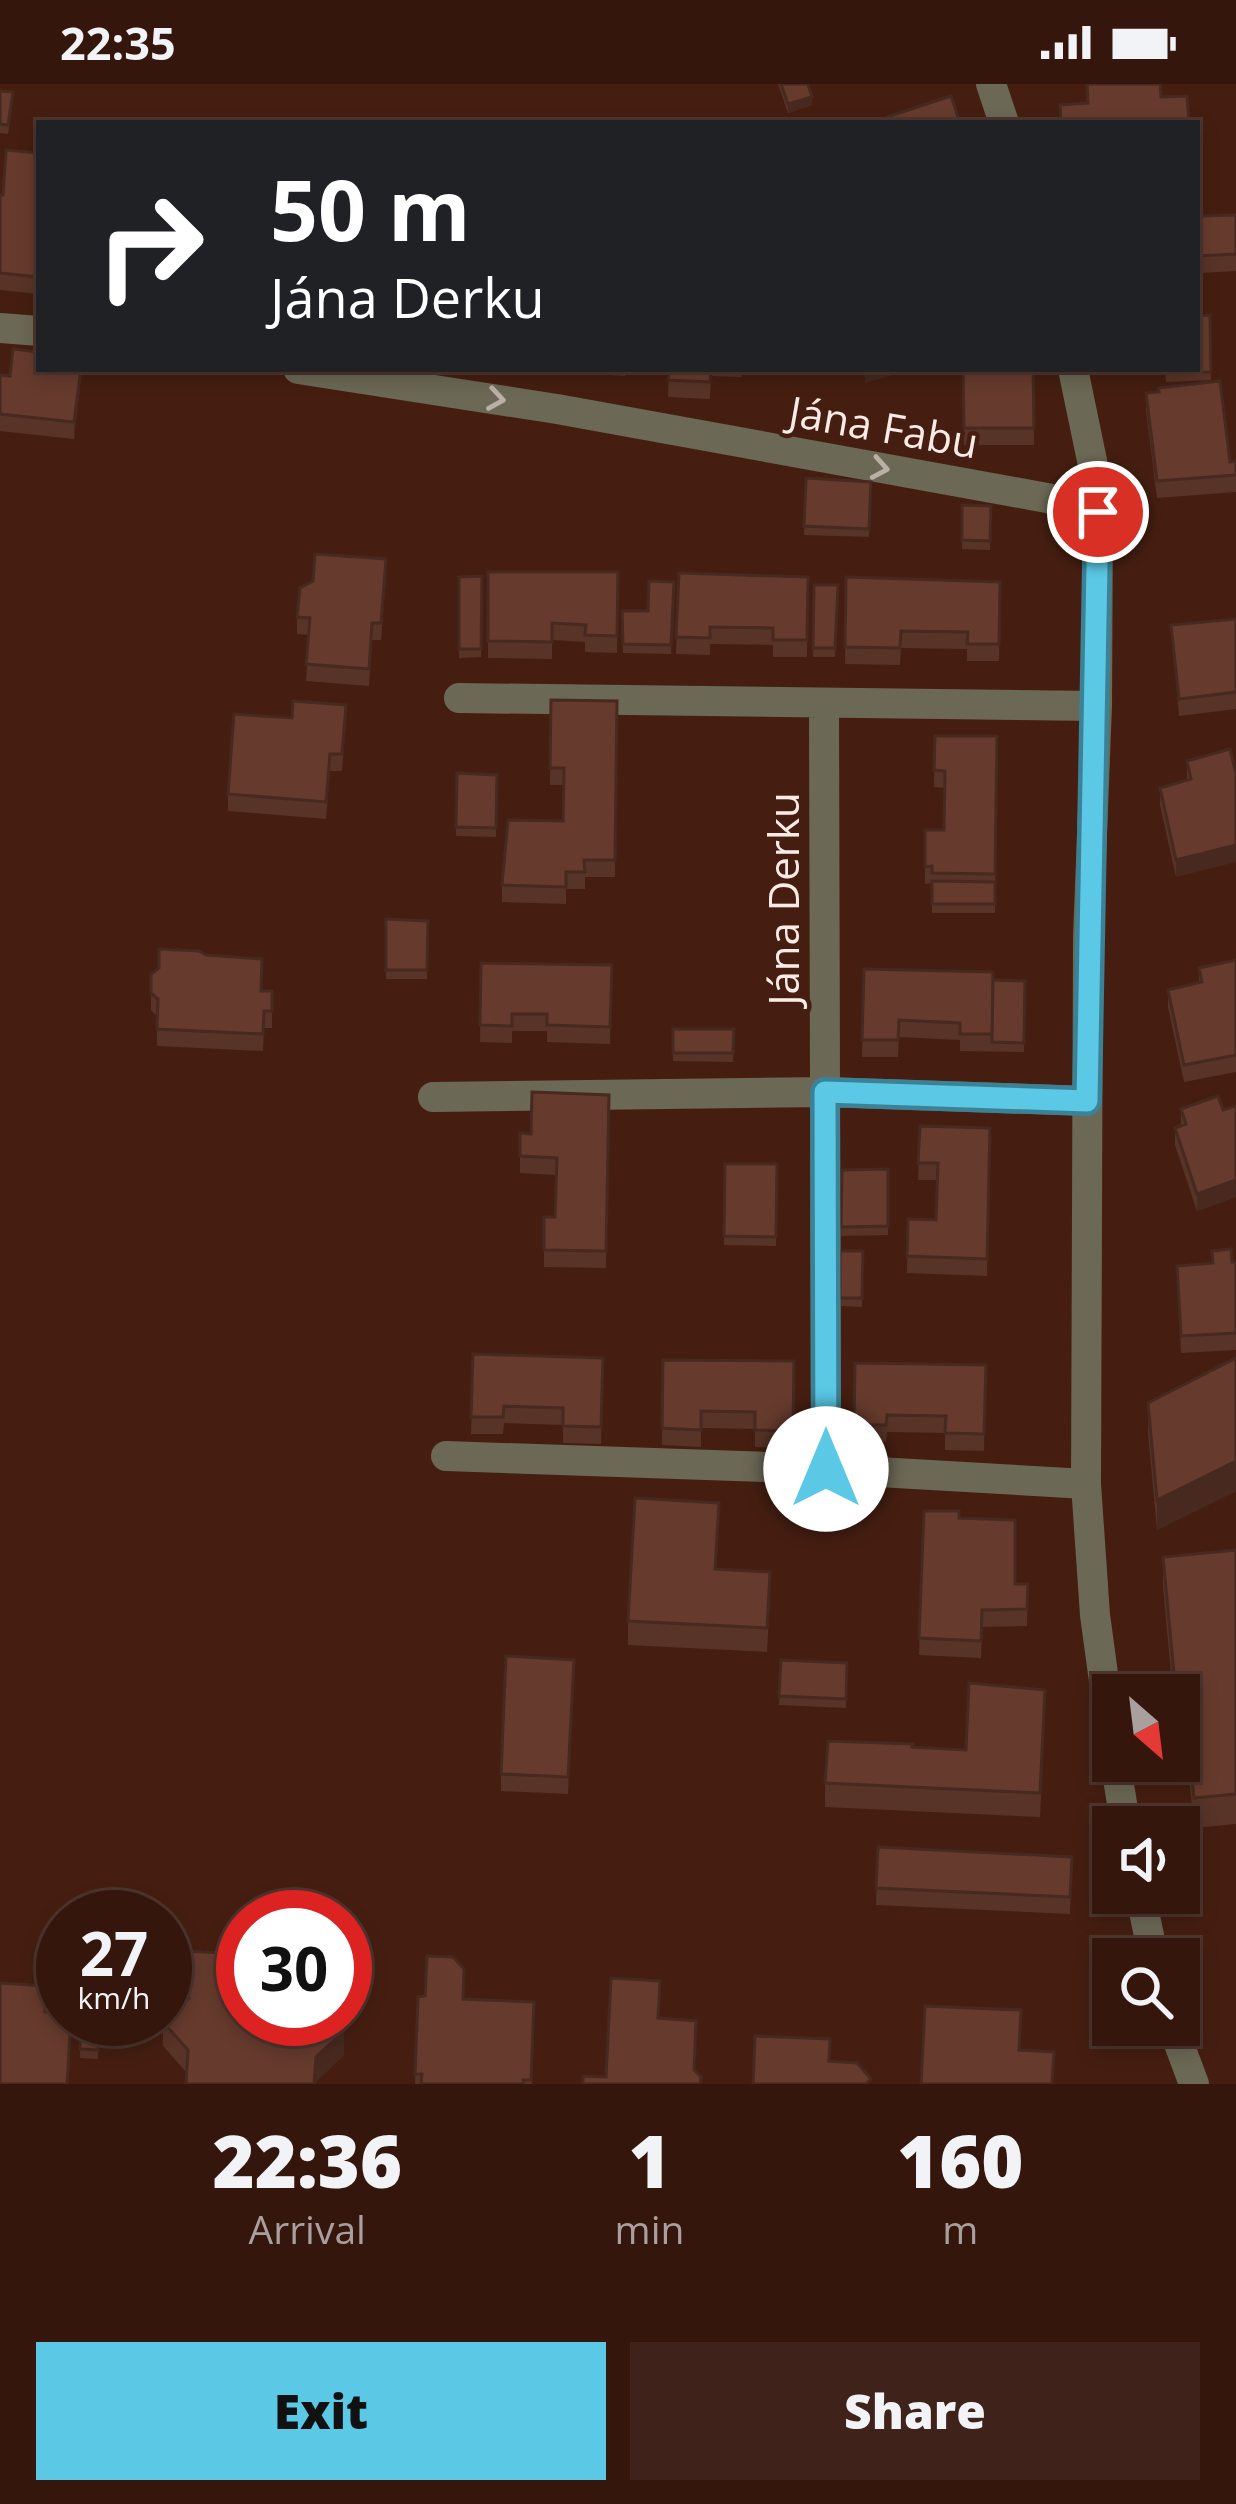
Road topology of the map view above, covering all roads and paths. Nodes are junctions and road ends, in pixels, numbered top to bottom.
1 (991, 84) edge
2 (1003, 120) edge
3 (0, 328) edge
4 (36, 331) edge
5 (317, 372) edge
6 (1074, 372) edge
7 (1098, 512) junction
8 (459, 698) dead end
9 (824, 706) junction
10 (1097, 706) junction
11 (825, 1092) junction
12 (433, 1096) dead end
13 (1087, 1101) junction
14 (446, 1456) dead end
15 (826, 1469) junction
16 (1086, 1484) junction
17 (1103, 1674) edge
18 (1180, 2046) edge
19 (1194, 2084) edge

1 - 2 street
3 - 4 street
5 -> 7 street, Jána Fabu
6 - 7 street
7 - 10 street
8 - 9 street
9 - 10 street
9 - 11 street, Jána Derku
10 - 13 street
11 - 12 street
11 - 13 street
11 - 15 street, Jána Derku
13 - 16 street
14 - 15 street
15 - 16 street
16 - 17 street
18 - 19 street

